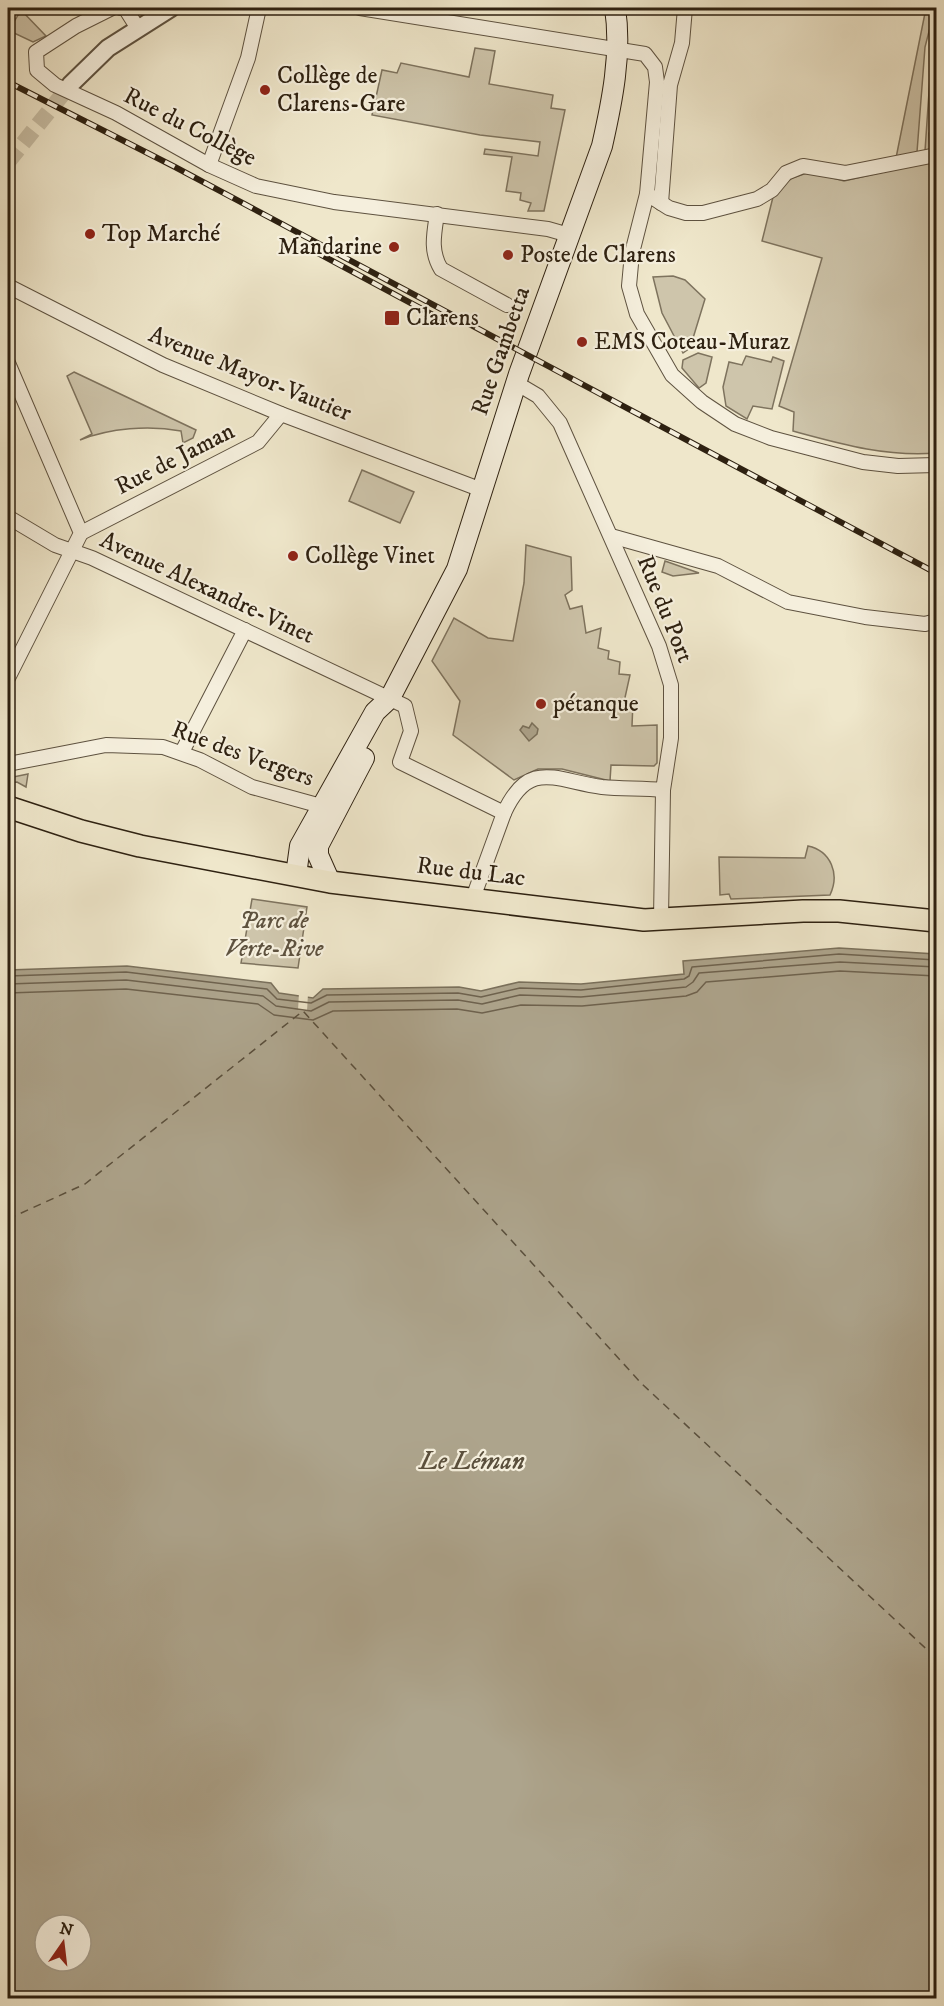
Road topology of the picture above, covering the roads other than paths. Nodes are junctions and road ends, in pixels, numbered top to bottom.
1 (112, 8) edge
2 (121, 8) edge
3 (171, 8) edge
4 (259, 8) edge
5 (360, 8) edge
6 (615, 8) edge
7 (685, 8) edge
8 (137, 27) junction
9 (617, 48) junction
10 (70, 85) tunnel mouth
11 (936, 155) edge
12 (209, 165) junction
13 (647, 194) junction
14 (660, 203) junction
15 (436, 214) junction
16 (569, 235) junction
17 (8, 286) edge
18 (507, 305) dead end
19 (8, 363) edge
20 (516, 383) junction
21 (281, 414) junction
22 (936, 465) edge
23 (482, 490) junction
24 (8, 517) edge
25 (81, 533) junction
26 (611, 537) junction
27 (72, 553) junction
28 (936, 621) edge
29 (245, 630) junction
30 (8, 678) edge
31 (390, 698) junction
32 (182, 752) junction
33 (8, 764) edge
34 (663, 790) junction
35 (321, 806) junction
36 (8, 807) edge
37 (504, 813) junction
38 (296, 875) junction
39 (330, 882) junction
40 (473, 898) junction
41 (661, 919) junction
42 (936, 921) edge

1 - 12 street, Rue du Collège
2 - 8 street
3 - 8 street
4 - 12 street
5 - 9 street
6 - 9 main road, Rue Gambetta
7 - 14 street
8 - 10 street
9 - 13 street
9 - 16 main road, Rue Gambetta
11 - 14 street
12 - 15 street, Rue du Collège
13 - 14 street
13 - 22 street
15 - 16 street, Rue du Collège
15 - 18 street
16 - 20 main road, Rue Gambetta
17 - 21 street, Avenue Mayor-Vautier
19 - 25 street
20 - 23 main road, Rue Gambetta
20 - 26 street, Rue du Port
21 - 23 street, Avenue Mayor-Vautier
21 - 25 street, Rue de Jaman
23 - 31 main road, Rue Gambetta
24 - 27 street, Avenue Alexandre-Vinet
25 - 27 street
26 - 28 street
26 - 34 street, Rue du Port
27 - 29 street, Avenue Alexandre-Vinet
27 - 30 street
29 - 31 street, Avenue Alexandre-Vinet
29 - 32 street
31 - 35 main road, Rue Gambetta
31 - 37 street
31 - 39 main road, Rue Gambetta
32 - 33 street, Rue des Vergers
32 - 35 street, Rue des Vergers
34 - 37 street
34 - 41 street, Rue du Port
35 - 38 main road, Rue Gambetta
36 - 38 main road, Rue du Lac
37 - 40 street
38 - 39 main road, Rue du Lac
39 - 40 main road, Rue du Lac
40 - 41 main road, Rue du Lac
41 - 42 main road, Rue du Lac

